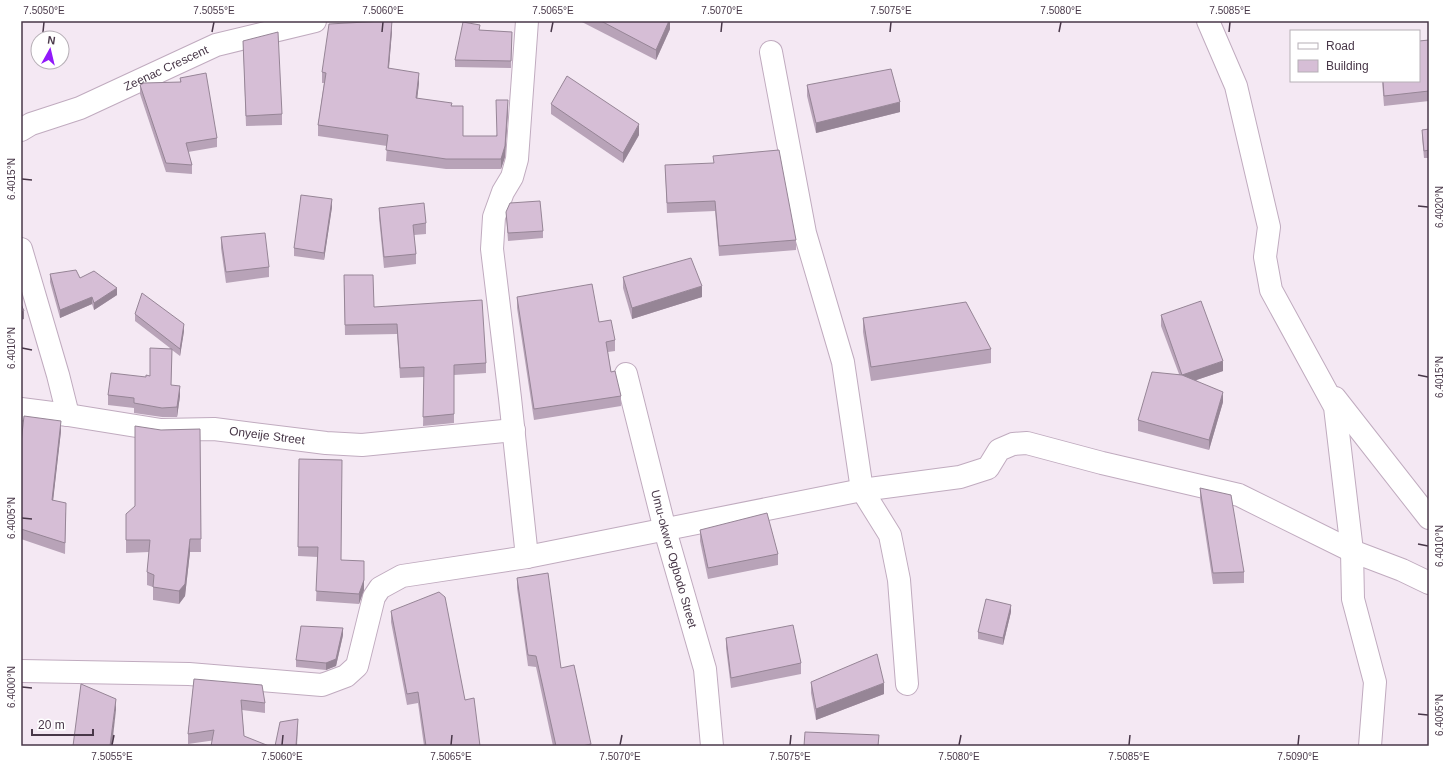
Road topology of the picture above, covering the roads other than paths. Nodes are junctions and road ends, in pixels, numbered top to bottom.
1 (315, 21) edge
2 (527, 21) edge
3 (1208, 21) edge
4 (771, 52) dead end
5 (21, 130) edge
6 (21, 249) edge
7 (1313, 371) junction
8 (626, 374) dead end
9 (21, 409) edge
10 (68, 415) junction
11 (514, 430) junction
12 (862, 490) junction
13 (1429, 518) edge
14 (665, 530) junction
15 (1352, 551) junction
16 (527, 557) junction
17 (1429, 583) edge
18 (21, 671) edge
19 (907, 684) dead end
20 (712, 746) edge
21 (1370, 746) edge

1 - 5 street, Zeenac Crescent
2 - 11 street
3 - 7 street
4 - 12 street
6 - 10 street
7 - 13 street
7 - 15 street
8 - 14 street, Umu-okwor Ogbodo Street
9 - 10 street, Onyeije Street
10 - 11 street, Onyeije Street
11 - 16 street
12 - 14 street
12 - 15 street
12 - 19 street
14 - 16 street
14 - 20 street, Umu-okwor Ogbodo Street
15 - 17 street
15 - 21 street
16 - 18 street

